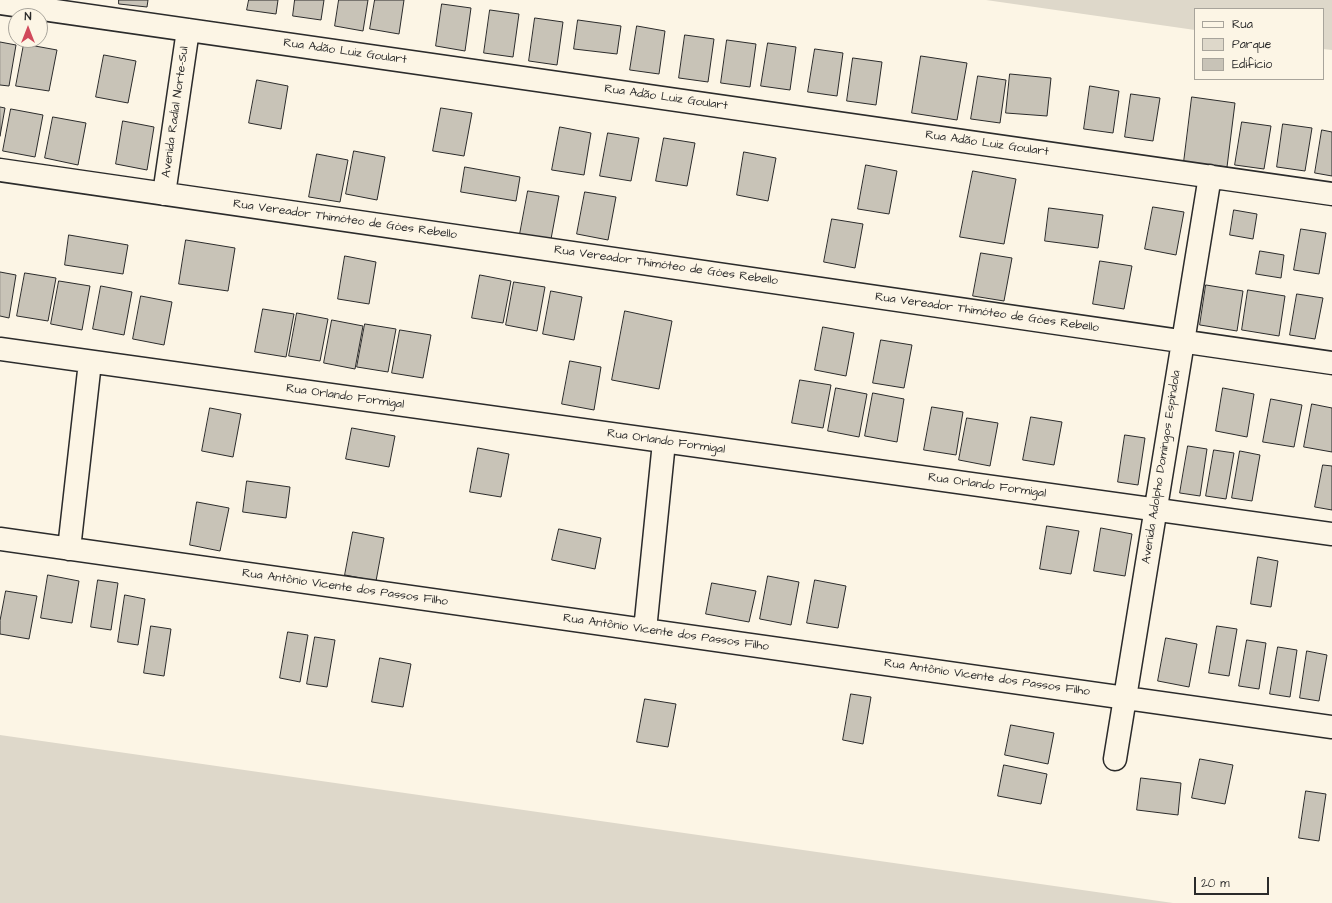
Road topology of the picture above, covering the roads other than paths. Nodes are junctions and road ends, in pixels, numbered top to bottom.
1 (0, 3) edge
2 (188, 30) junction
3 (0, 170) edge
4 (1210, 176) junction
5 (164, 194) junction
6 (1332, 194) edge
7 (1183, 341) junction
8 (0, 349) edge
9 (90, 362) junction
10 (1332, 362) edge
11 (664, 442) junction
12 (1156, 510) junction
13 (1332, 534) edge
14 (0, 539) edge
15 (69, 549) junction
16 (645, 630) junction
17 (1125, 698) junction
18 (1332, 727) edge
19 (1115, 759) dead end

1 - 2 street, Rua Adão Luiz Goulart
2 - 4 street, Rua Adão Luiz Goulart
2 - 5 street, Avenida Radial Norte-Sul
3 - 5 street, Rua Vereador Thimóteo de Góes Rebello
4 - 6 street, Rua Adão Luiz Goulart
4 - 7 street, Avenida Adolpho Domingos Espíndola
5 - 7 street, Rua Vereador Thimóteo de Góes Rebello
7 - 10 street, Rua Vereador Thimóteo de Góes Rebello
7 - 12 street, Avenida Adolpho Domingos Espíndola
8 - 9 street, Rua Orlando Formigal
9 - 11 street, Rua Orlando Formigal
9 - 15 street
11 - 12 street, Rua Orlando Formigal
11 - 16 street
12 - 13 street, Rua Orlando Formigal
12 - 17 street, Avenida Adolpho Domingos Espíndola
14 - 15 street, Rua Antônio Vicente dos Passos Filho
15 - 16 street, Rua Antônio Vicente dos Passos Filho
16 - 17 street, Rua Antônio Vicente dos Passos Filho
17 - 18 street, Rua Antônio Vicente dos Passos Filho
17 - 19 street, Avenida Adolpho Domingos Espíndola

